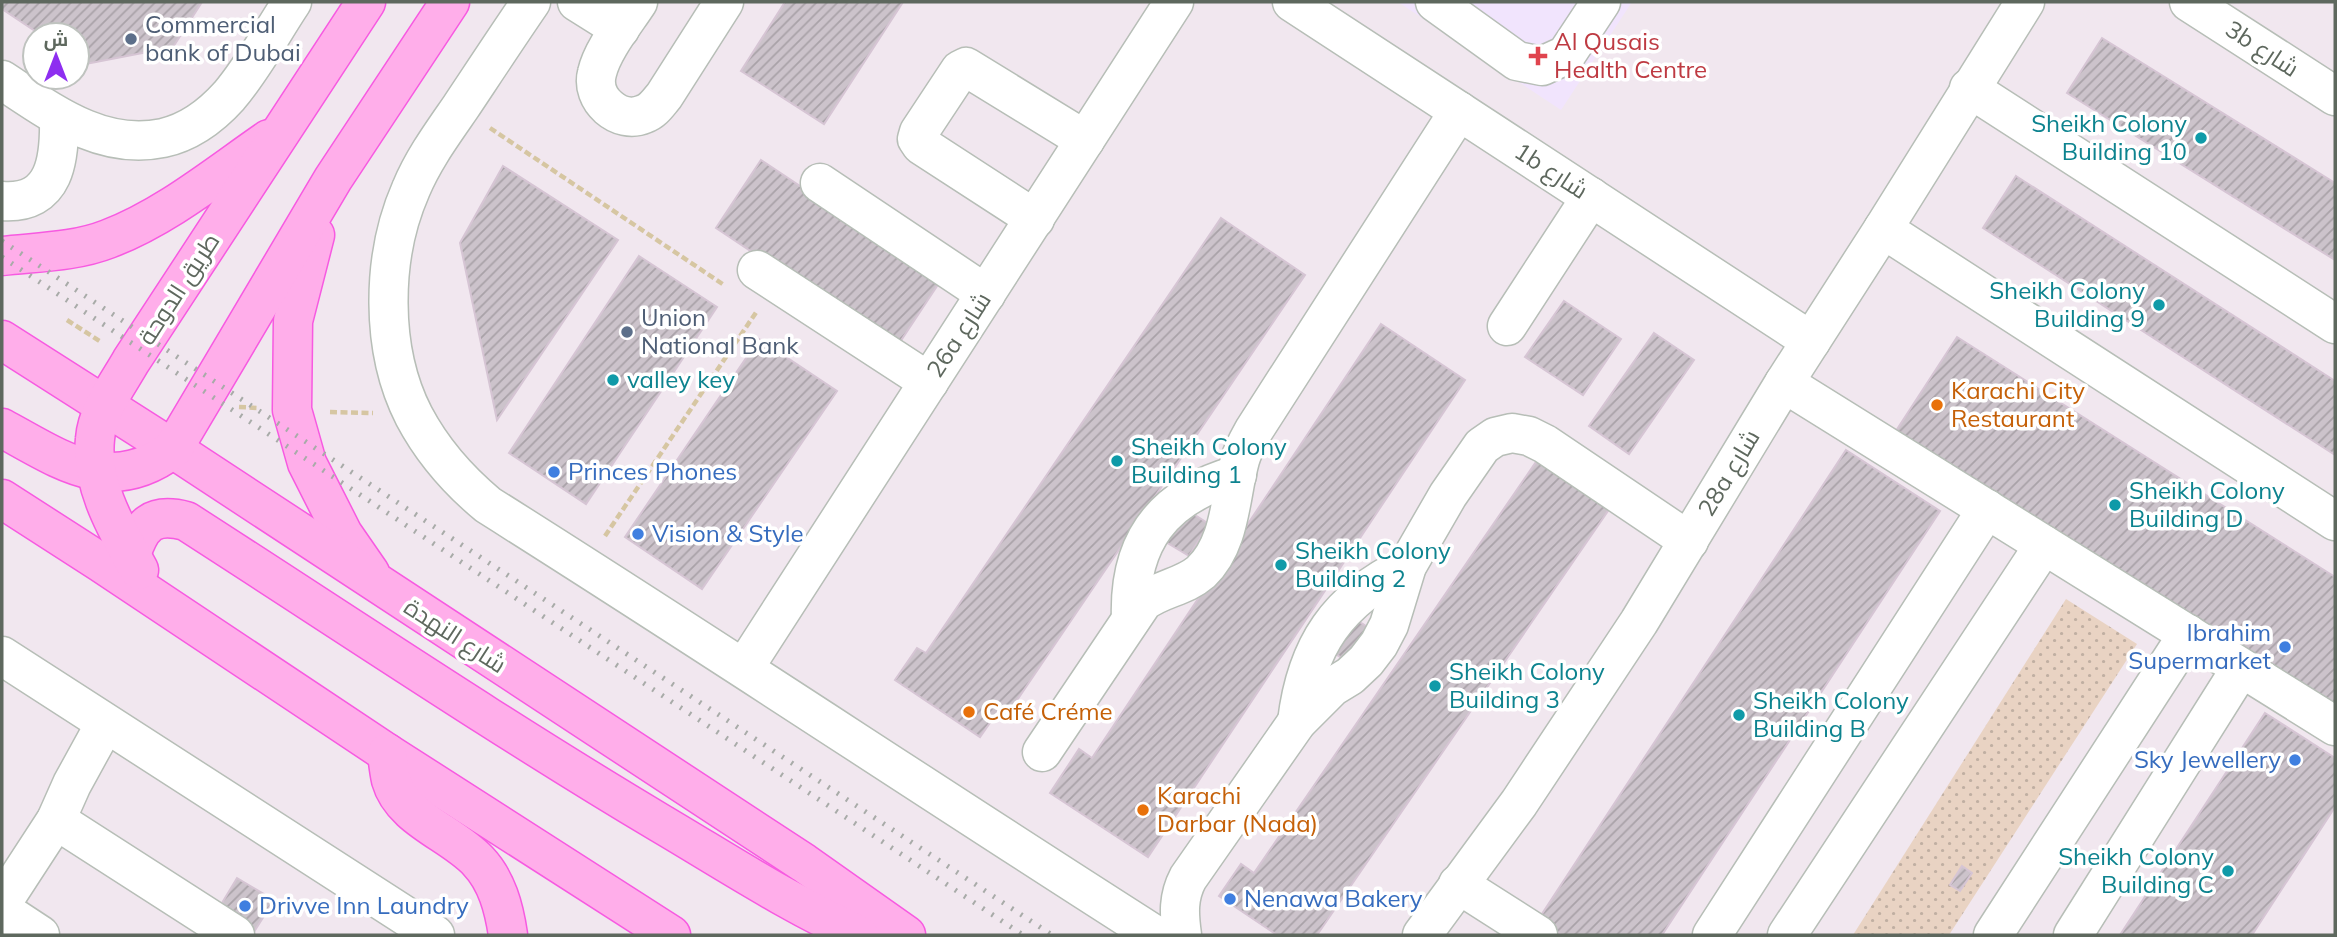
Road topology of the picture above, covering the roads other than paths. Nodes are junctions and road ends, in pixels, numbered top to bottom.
1 (292, 2) edge
2 (366, 2) edge
3 (450, 2) edge
4 (531, 2) edge
5 (577, 2) edge
6 (724, 2) edge
7 (1174, 2) edge
8 (1292, 2) edge
9 (1435, 2) edge
10 (1601, 2) edge
11 (2025, 2) edge
12 (2189, 2) edge
13 (629, 16) edge
14 (2, 80) edge
15 (1969, 88) junction
16 (2335, 96) edge
17 (1459, 111) junction
18 (59, 117) junction
19 (285, 128) junction
20 (1086, 140) junction
21 (825, 176) dead end
22 (333, 179) junction
23 (1591, 197) junction
24 (2, 201) edge
25 (1035, 219) junction
26 (1883, 229) junction
27 (2, 256) edge
28 (748, 286) road end
29 (991, 286) junction
30 (2335, 324) edge
31 (1507, 326) dead end
32 (2, 340) edge
33 (1811, 341) junction
34 (1784, 383) junction
35 (926, 387) junction
36 (106, 406) junction
37 (2, 428) edge
38 (173, 449) junction
39 (96, 471) junction
40 (1237, 475) junction
41 (2, 499) edge
42 (1987, 509) junction
43 (2335, 521) edge
44 (1689, 541) junction
45 (2044, 545) junction
46 (131, 555) junction
47 (1407, 565) junction
48 (379, 586) junction
49 (152, 596) junction
50 (1131, 619) junction
51 (2188, 635) junction
52 (2, 656) edge
53 (744, 668) junction
54 (2241, 668) junction
55 (1297, 722) junction
56 (2335, 726) edge
57 (115, 731) junction
58 (1042, 752) dead end
59 (387, 753) junction
60 (62, 824) junction
61 (1458, 884) junction
62 (2, 903) edge
63 (2, 910) edge
64 (40, 935) edge
65 (235, 935) edge
66 (435, 935) edge
67 (508, 935) edge
68 (671, 935) edge
69 (859, 935) edge
70 (906, 935) edge
71 (1155, 935) edge
72 (1182, 935) edge
73 (1422, 935) edge
74 (1538, 935) edge
75 (1712, 935) edge
76 (1787, 935) edge
77 (1993, 935) edge
78 (2073, 935) edge

1 - 18 street
2 - 19 main road, طريق الدوحة
3 - 22 main road
4 - 53 street
5 - 13 street
6 - 13 street
7 - 20 street, 26a شارع
8 - 17 street, 1b شارع
9 - 10 street
11 - 15 street, 28a شارع
12 - 16 street, 3b شارع
14 - 18 street
15 - 26 street, 28a شارع
15 - 30 street
17 - 23 street, 1b شارع
17 - 40 street
18 - 24 street
19 - 27 main road
19 - 36 main road, طريق الدوحة
20 - 25 street, 26a شارع
20 - 25 street
21 - 29 street
22 - 38 main road
22 - 48 main road
23 - 31 street
23 - 33 street, 1b شارع
25 - 29 street, 26a شارع
26 - 33 street, 28a شارع
26 - 43 street
28 - 35 street
29 - 35 street, 26a شارع
32 - 36 main road, شارع النهدة
33 - 34 street, 28a شارع
34 - 42 street
34 - 44 street, 28a شارع
35 - 53 street, 26a شارع
36 - 38 main road, شارع النهدة
36 - 39 main road, طريق الدوحة
37 - 39 main road
38 - 39 main road
38 - 48 main road, شارع النهدة
39 - 46 main road, طريق الدوحة
40 - 50 street
40 - 50 street
41 - 49 main road
42 - 45 street
42 - 75 street
44 - 47 street
44 - 61 street, 28a شارع
45 - 51 street
45 - 76 street
46 - 49 main road, طريق الدوحة
46 - 69 main road
47 - 55 street
47 - 55 street
48 - 70 main road, شارع النهدة
49 - 59 main road
50 - 58 street
51 - 54 street
51 - 77 street
52 - 57 street
53 - 71 street
54 - 56 street
54 - 78 street
55 - 72 street
57 - 60 street
57 - 66 street
59 - 67 main road
59 - 68 main road
60 - 62 street
60 - 65 street
61 - 73 street, 28a شارع
61 - 74 street
63 - 64 street

